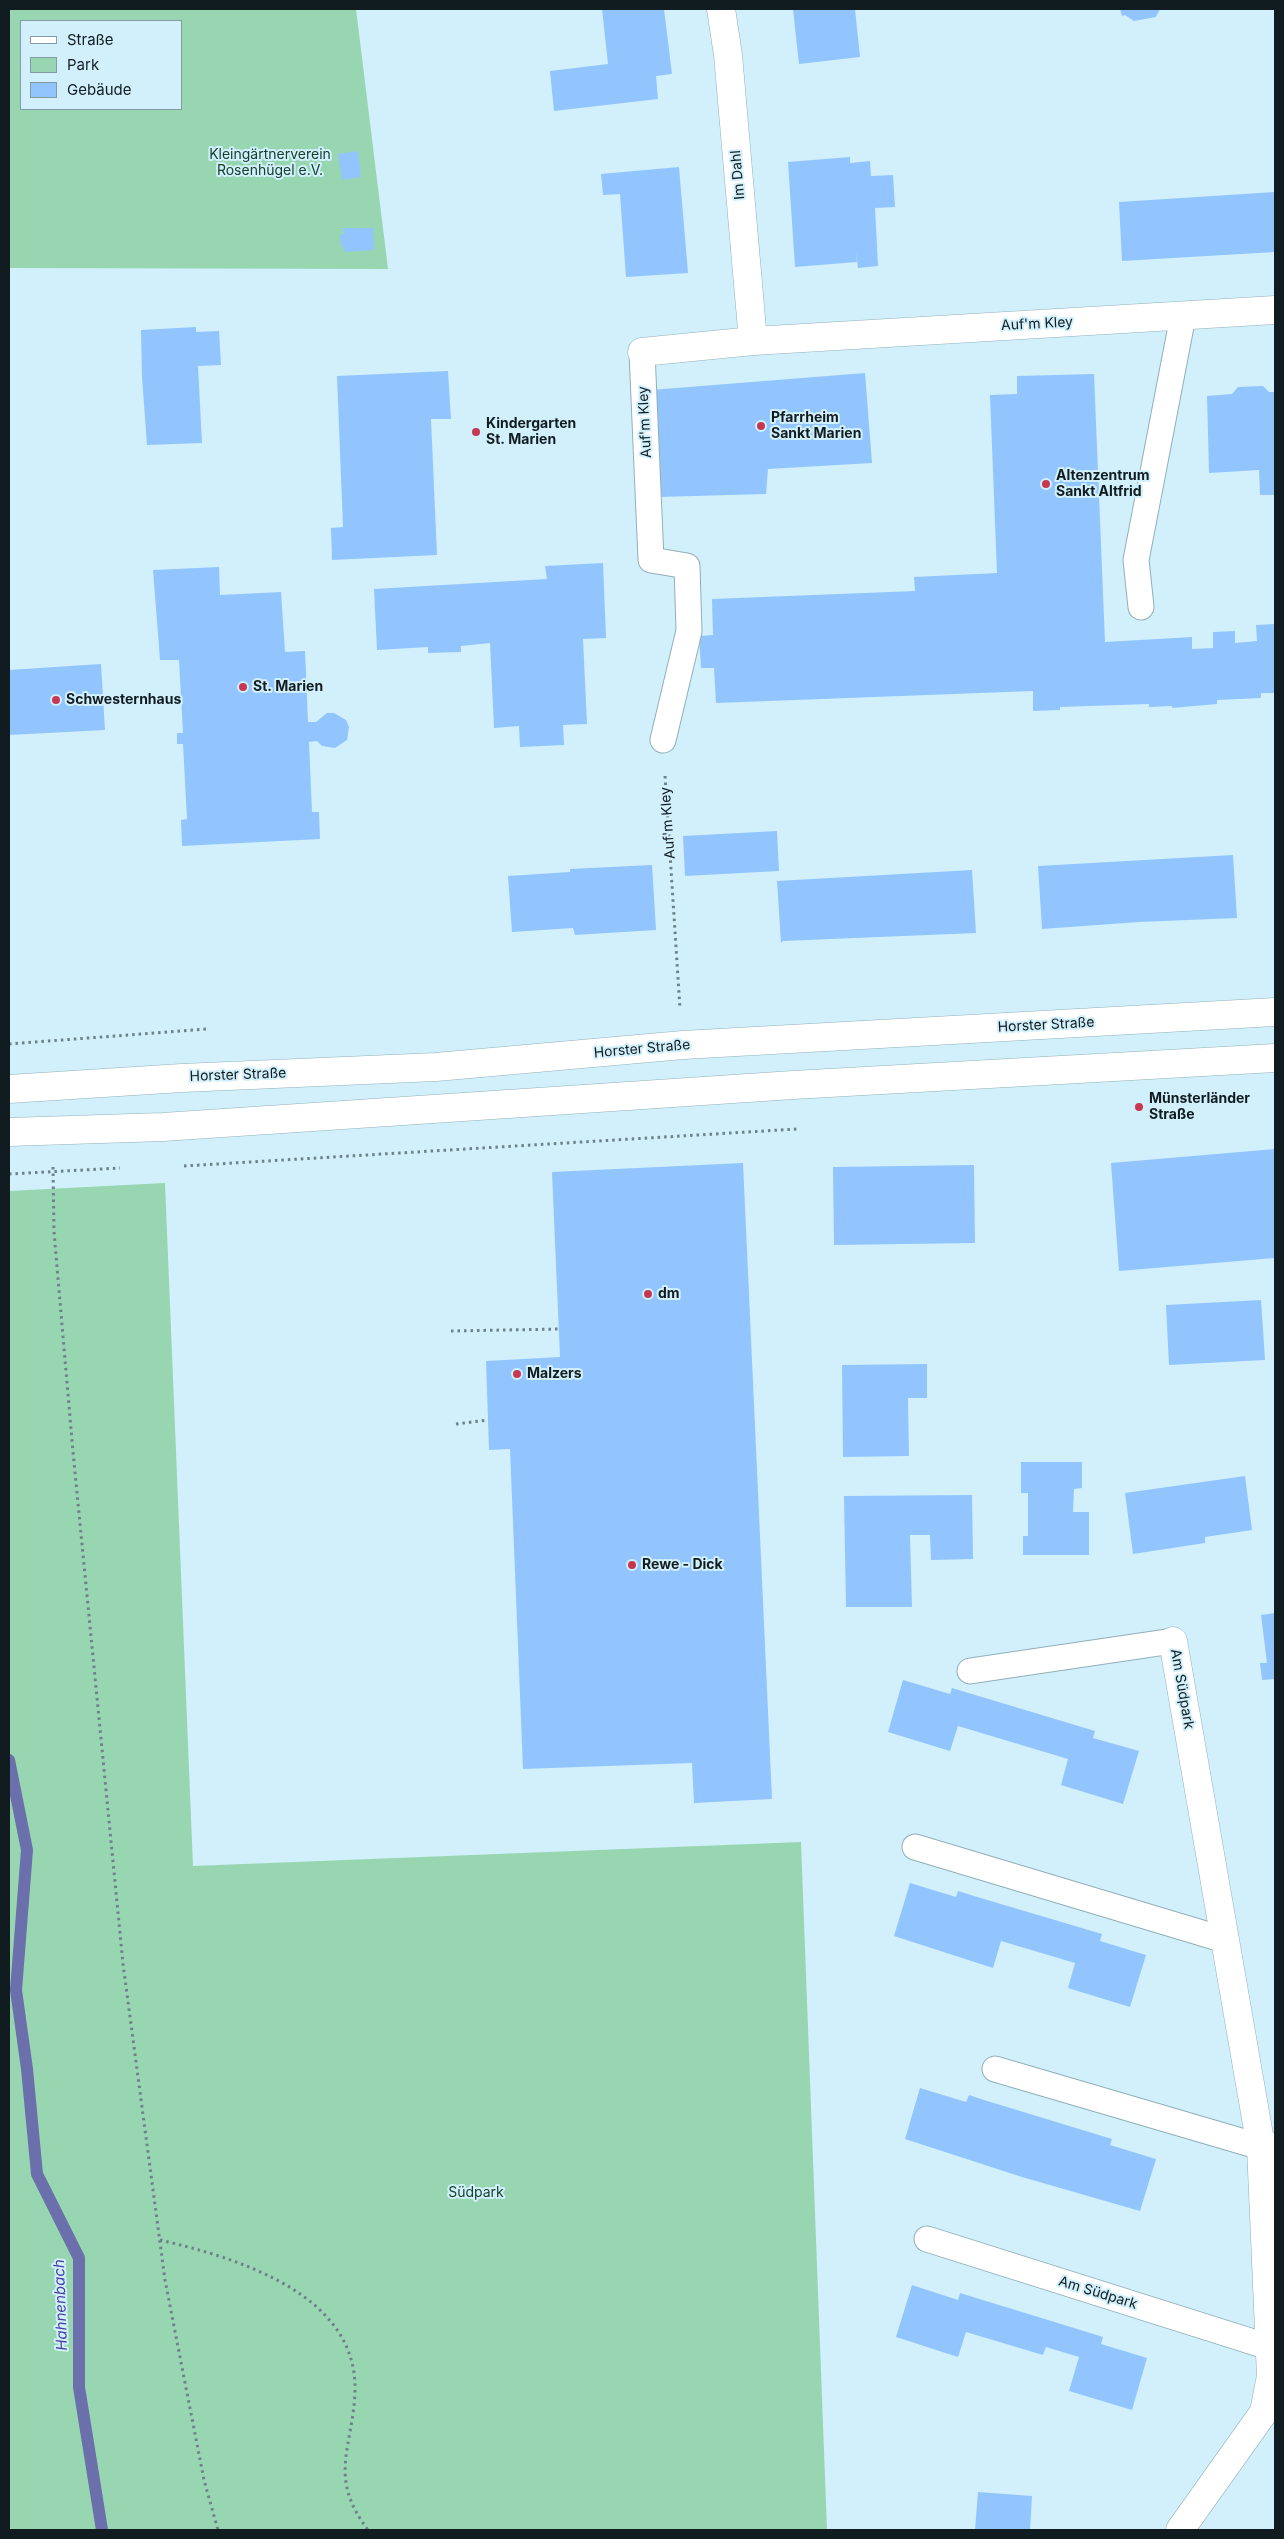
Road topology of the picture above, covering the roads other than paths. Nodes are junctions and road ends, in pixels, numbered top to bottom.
1 (721, 9) edge
2 (1275, 310) edge
3 (1183, 316) junction
4 (753, 341) junction
5 (642, 352) joint
6 (1141, 607) dead end
7 (663, 740) road end
8 (1275, 1012) edge
9 (1275, 1058) edge
10 (9, 1089) edge
11 (9, 1132) edge
12 (1173, 1641) joint
13 (970, 1671) dead end
14 (915, 1847) dead end
15 (1225, 1940) junction
16 (995, 2068) dead end
17 (1268, 2147) edge
18 (927, 2240) dead end
19 (1269, 2347) junction
20 (1180, 2530) edge

1 - 4 main road, Im Dahl
2 - 3 main road, Auf'm Kley
3 - 4 main road, Auf'm Kley
3 - 6 lane
4 - 5 main road, Auf'm Kley
5 - 7 lane, Auf'm Kley
8 - 10 main road, Horster Straße
9 - 11 main road
12 - 13 lane, Am Südpark
12 - 15 main road, Am Südpark
14 - 15 lane
15 - 17 main road, Am Südpark
16 - 17 lane
17 - 19 main road, Am Südpark
18 - 19 lane, Am Südpark
19 - 20 main road, Am Südpark

